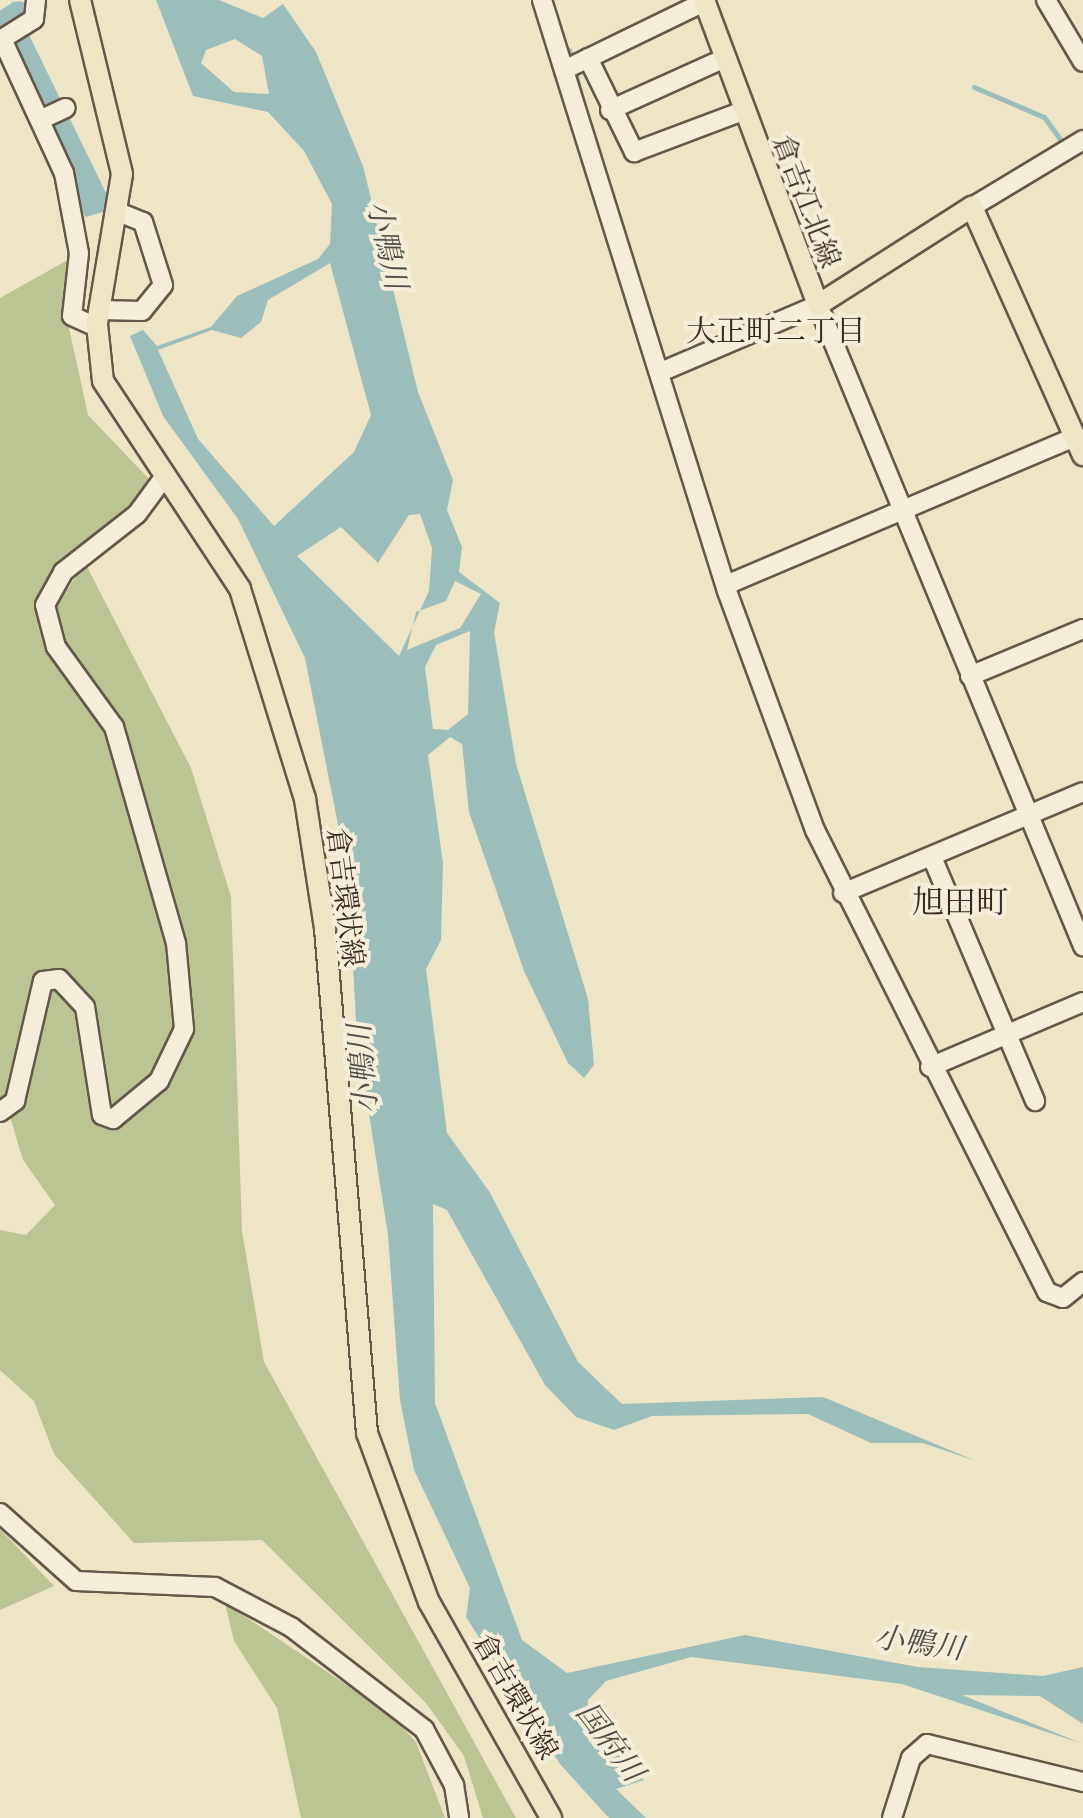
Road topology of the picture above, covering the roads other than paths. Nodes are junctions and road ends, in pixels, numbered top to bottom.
1 (36, 0) edge
2 (80, 0) edge
3 (542, 0) edge
4 (1046, 0) edge
5 (704, 1) edge
6 (588, 58) junction
7 (725, 58) junction
8 (1083, 62) edge
9 (564, 70) junction
10 (66, 108) dead end
11 (610, 110) junction
12 (743, 111) junction
13 (42, 118) junction
14 (1083, 140) edge
15 (972, 207) junction
16 (121, 213) junction
17 (818, 305) junction
18 (98, 318) junction
19 (663, 371) junction
20 (1079, 446) edge
21 (164, 476) junction
22 (901, 512) junction
23 (726, 585) junction
24 (1083, 629) edge
25 (970, 676) junction
26 (1083, 792) edge
27 (1028, 815) junction
28 (932, 857) junction
29 (843, 893) junction
30 (1083, 946) edge
31 (1083, 1002) edge
32 (1006, 1035) junction
33 (930, 1066) junction
34 (1035, 1101) dead end
35 (0, 1112) edge
36 (1080, 1288) edge
37 (0, 1514) edge
38 (1083, 1782) edge
39 (459, 1818) edge
40 (551, 1818) edge
41 (892, 1818) edge

1 - 13 street
2 - 16 main road, 倉吉環状線
3 - 9 street
4 - 8 street
5 - 6 street
5 - 7 main road, 倉吉江北線
6 - 9 street
6 - 11 street
7 - 11 street
7 - 12 main road, 倉吉江北線
9 - 19 street
10 - 13 street
11 - 12 street
12 - 17 main road, 倉吉江北線
13 - 18 street
14 - 15 street
15 - 17 main road, 倉吉江北線
15 - 20 main road
16 - 18 main road, 倉吉環状線
16 - 18 street
17 - 19 street
17 - 22 street
18 - 21 main road, 倉吉環状線
19 - 23 street
20 - 22 street
21 - 35 street
21 - 40 main road, 倉吉環状線
22 - 23 street
22 - 25 street
23 - 29 street
24 - 25 street
25 - 27 street
26 - 27 street
27 - 28 street
27 - 30 street
28 - 29 street
28 - 32 street
29 - 33 street
31 - 32 street
32 - 33 street
32 - 34 street
33 - 36 street
37 - 39 street
38 - 41 street

